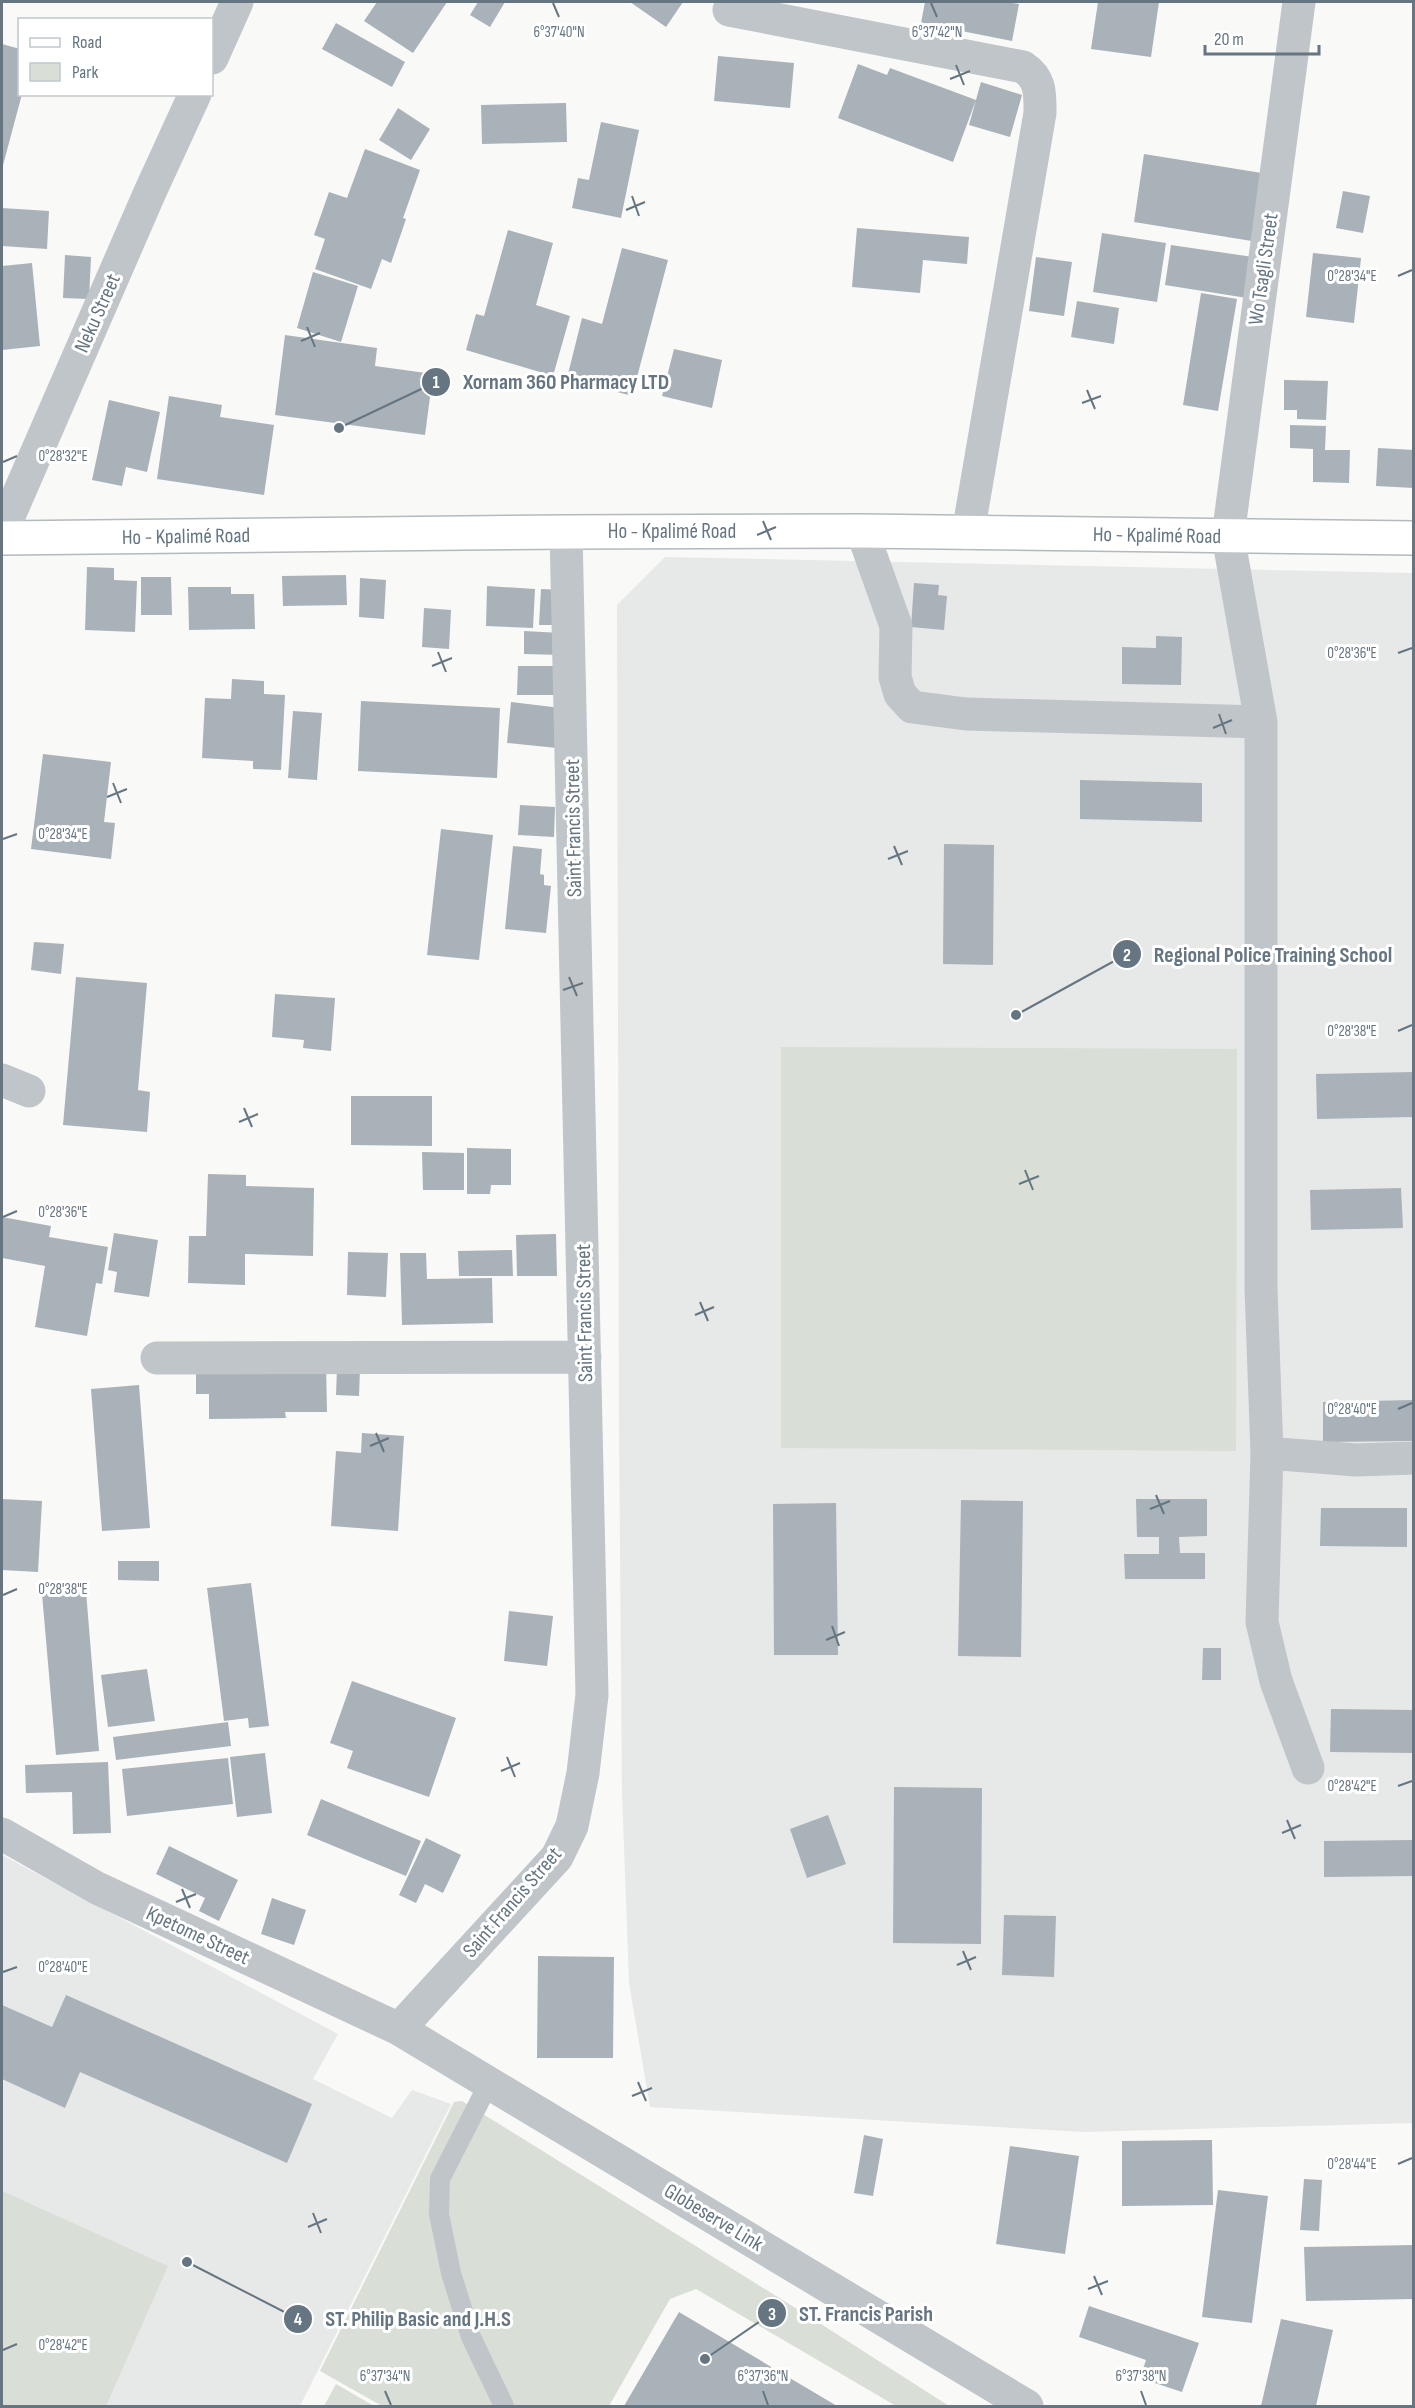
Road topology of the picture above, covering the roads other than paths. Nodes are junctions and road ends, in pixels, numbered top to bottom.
1 (237, 2) edge
2 (1299, 2) edge
3 (729, 10) dead end
4 (213, 56) edge
5 (194, 96) edge
6 (566, 531) junction
7 (862, 531) junction
8 (2, 532) edge
9 (968, 533) junction
10 (1228, 536) junction
11 (2, 538) edge
12 (1413, 538) edge
13 (1261, 722) junction
14 (585, 1357) junction
15 (157, 1358) dead end
16 (1267, 1453) junction
17 (1413, 1458) edge
18 (1308, 1768) dead end
19 (2, 1834) edge
20 (399, 2029) junction
21 (489, 2083) junction
22 (504, 2406) edge
23 (1027, 2406) edge

1 - 4 street
2 - 10 street, Wo Tsagli Street
3 - 9 street
5 - 8 street, Neku Street
6 - 7 main road, Ho - Kpalimé Road
6 - 11 main road, Ho - Kpalimé Road
6 - 14 street, Saint Francis Street
7 - 9 main road, Ho - Kpalimé Road
7 - 13 street
9 - 10 main road, Ho - Kpalimé Road
10 - 12 main road, Ho - Kpalimé Road
10 - 13 street, Wo Tsagli Street
13 - 16 street, Wo Tsagli Street
14 - 15 street
14 - 20 street, Saint Francis Street
16 - 17 street
16 - 18 street, Wo Tsagli Street
19 - 20 street, Kpetome Street
20 - 21 street, Globeserve Link
21 - 22 lane
21 - 23 street, Globeserve Link

